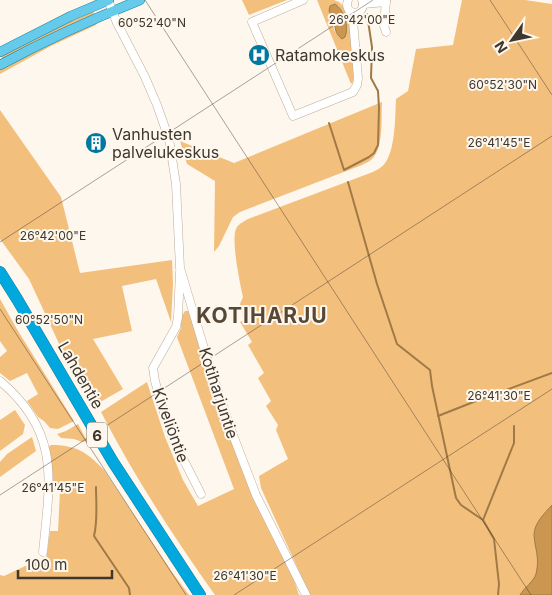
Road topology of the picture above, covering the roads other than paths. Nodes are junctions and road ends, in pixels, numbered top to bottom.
1 (108, 0) edge
2 (140, 0) edge
3 (303, 0) edge
4 (346, 1) edge
5 (386, 1) edge
6 (363, 2) edge
7 (112, 11) junction
8 (354, 12) junction
9 (386, 32) dead end
10 (0, 52) edge
11 (0, 65) edge
12 (180, 268) junction
13 (0, 272) edge
14 (0, 381) edge
15 (201, 494) dead end
16 (43, 552) dead end
17 (200, 595) edge
18 (306, 595) edge

1 - 7 street, Kotiharjuntie
1 - 10 main road
2 - 7 main road
3 - 8 street
4 - 8 street
5 - 6 street
5 - 9 street
6 - 8 street
7 - 11 main road
7 - 12 street, Kotiharjuntie
12 - 15 street, Kiveliöntie
12 - 18 street, Kotiharjuntie
13 - 17 highway, Lahdentie / 6
14 - 16 street

